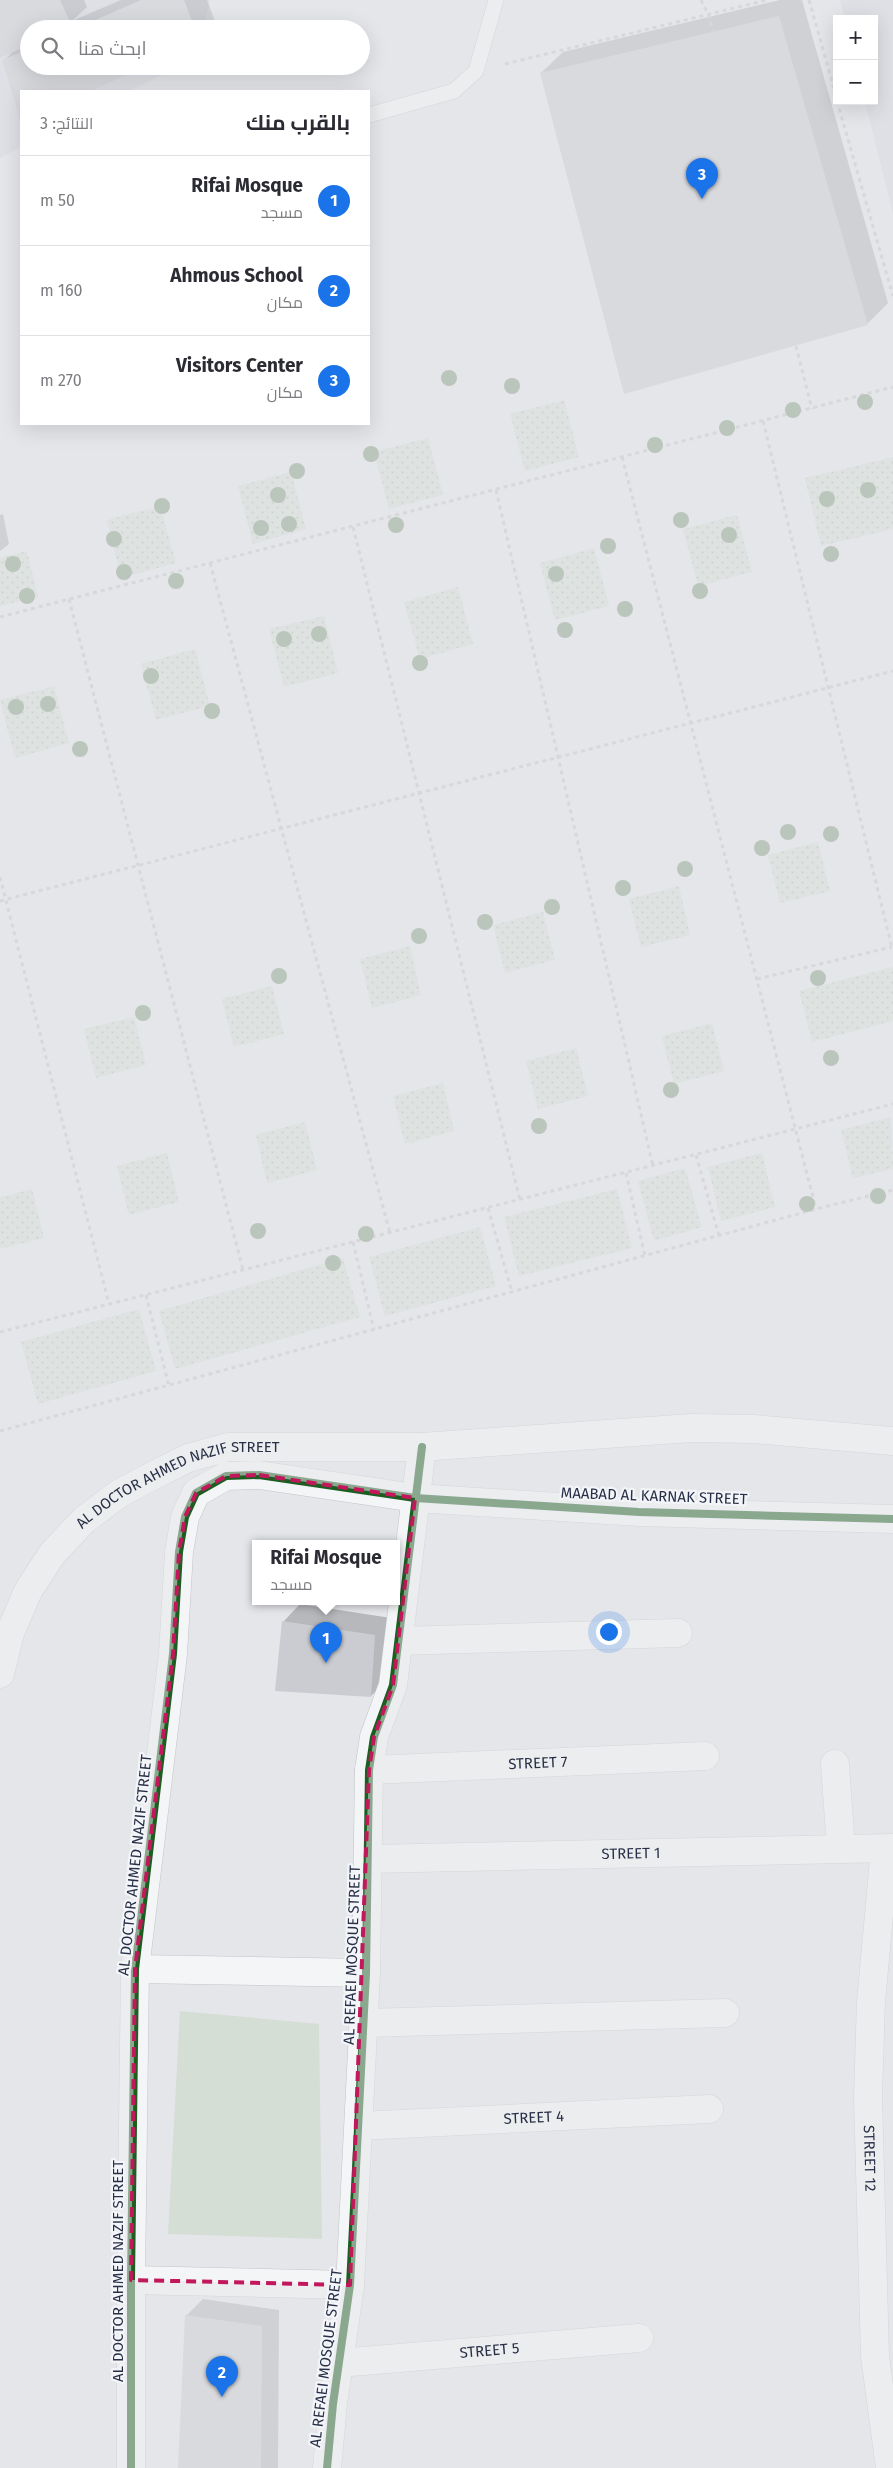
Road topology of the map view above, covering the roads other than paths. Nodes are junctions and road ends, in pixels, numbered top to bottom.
1 (496, 0) edge
2 (370, 115) edge
3 (893, 1441) edge
4 (422, 1448) junction
5 (415, 1498) junction
6 (893, 1519) edge
7 (678, 1633) dead end
8 (399, 1641) junction
9 (0, 1674) edge
10 (705, 1756) dead end
11 (835, 1764) dead end
12 (369, 1770) junction
13 (889, 1848) edge
14 (841, 1850) junction
15 (369, 1859) junction
16 (135, 1969) junction
17 (366, 1973) junction
18 (725, 2013) dead end
19 (364, 2023) junction
20 (709, 2109) dead end
21 (359, 2126) junction
22 (131, 2280) junction
23 (350, 2285) junction
24 (639, 2338) dead end
25 (339, 2363) junction
26 (131, 2468) edge
27 (327, 2468) edge
28 (890, 2468) edge

1 - 2 lane
3 - 4 street
4 - 5 street, AL REFAEI MOSQUE STREET
4 - 9 street, AL DOCTOR AHMED NAZIF STREET
5 - 6 street, MAABAD AL KARNAK STREET
5 - 8 street, AL REFAEI MOSQUE STREET
5 - 16 street, AL DOCTOR AHMED NAZIF STREET
7 - 8 street
8 - 12 street, AL REFAEI MOSQUE STREET
10 - 12 street, STREET 7
11 - 14 street
12 - 15 street, AL REFAEI MOSQUE STREET
13 - 14 street, STREET 1
13 - 28 street, STREET 12
14 - 15 street, STREET 1
15 - 17 street, AL REFAEI MOSQUE STREET
16 - 17 street
16 - 22 street, AL DOCTOR AHMED NAZIF STREET
17 - 19 street, AL REFAEI MOSQUE STREET
18 - 19 street
19 - 21 street, AL REFAEI MOSQUE STREET
20 - 21 street, STREET 4
21 - 23 street, AL REFAEI MOSQUE STREET
22 - 23 street
22 - 26 street, AL DOCTOR AHMED NAZIF STREET
23 - 25 street, AL REFAEI MOSQUE STREET
24 - 25 street, STREET 5
25 - 27 street, AL REFAEI MOSQUE STREET

